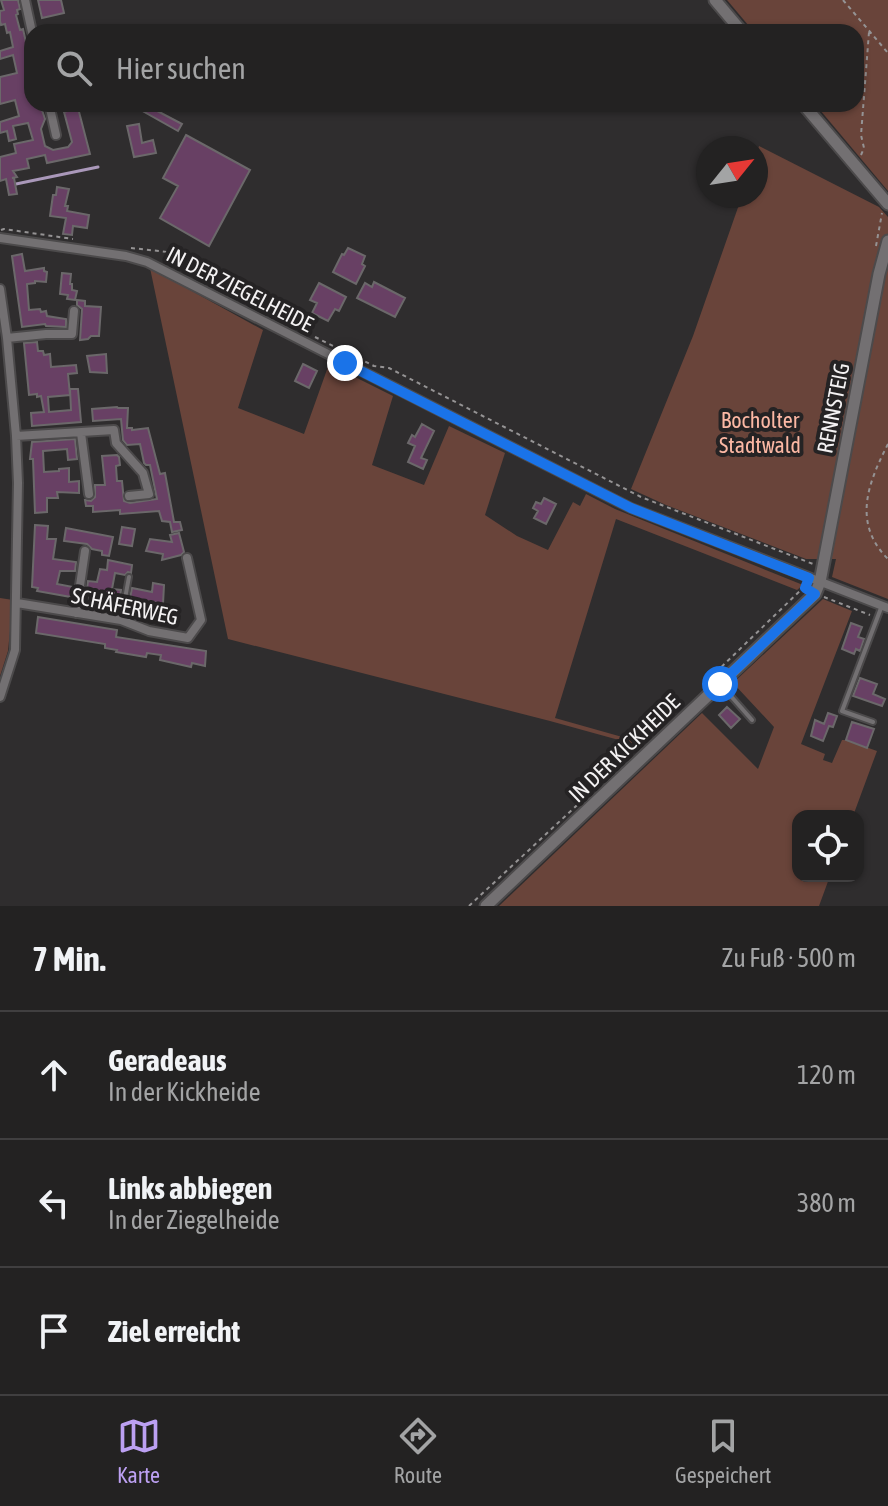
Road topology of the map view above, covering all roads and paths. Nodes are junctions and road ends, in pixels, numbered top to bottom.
1 (25, 0) edge
2 (715, 0) edge
3 (843, 0) edge
4 (30, 24) edge
5 (735, 24) edge
6 (862, 24) edge
7 (864, 26) edge
8 (869, 32) junction
9 (888, 53) edge
10 (864, 96) edge
11 (51, 112) edge
12 (810, 112) edge
13 (863, 112) edge
14 (56, 135) dead end
15 (857, 168) junction
16 (885, 206) edge
17 (0, 238) edge
18 (888, 241) edge
19 (874, 255) dead end
20 (0, 289) edge
21 (74, 311) dead end
22 (7, 338) junction
23 (81, 433) junction
24 (16, 436) junction
25 (888, 444) edge
26 (89, 494) dead end
27 (129, 496) dead end
28 (666, 506) dead end
29 (85, 551) dead end
30 (187, 558) dead end
31 (888, 559) edge
32 (129, 577) dead end
33 (815, 584) junction
34 (17, 603) junction
35 (885, 606) edge
36 (76, 613) junction
37 (877, 617) junction
38 (121, 620) junction
39 (714, 682) junction
40 (0, 697) edge
41 (752, 720) dead end
42 (873, 722) dead end
43 (597, 786) dead end
44 (469, 906) edge
45 (486, 906) edge

1 - 4 street
2 - 5 street
3 - 6 path
7 - 8 path
8 - 9 path
8 - 10 path
11 - 14 street
12 - 15 street
13 - 15 path
15 - 16 street
16 - 19 path
17 - 33 street, IN DER ZIEGELHEIDE
18 - 33 street, RENNSTEIG
20 - 22 street
21 - 22 street
22 - 24 street
23 - 24 street
23 - 26 street
23 - 27 street
24 - 34 street
25 - 31 path
28 - 33 path
29 - 36 street
30 - 38 street, SCHÄFERWEG
32 - 38 lane
33 - 35 street, IN DER ZIEGELHEIDE
33 - 37 path
33 - 39 street, IN DER KICKHEIDE
33 - 39 path
34 - 36 street, SCHÄFERWEG
34 - 40 street
35 - 37 lane
36 - 38 street, SCHÄFERWEG
37 - 42 lane
39 - 41 lane
39 - 45 street, IN DER KICKHEIDE
43 - 44 path

